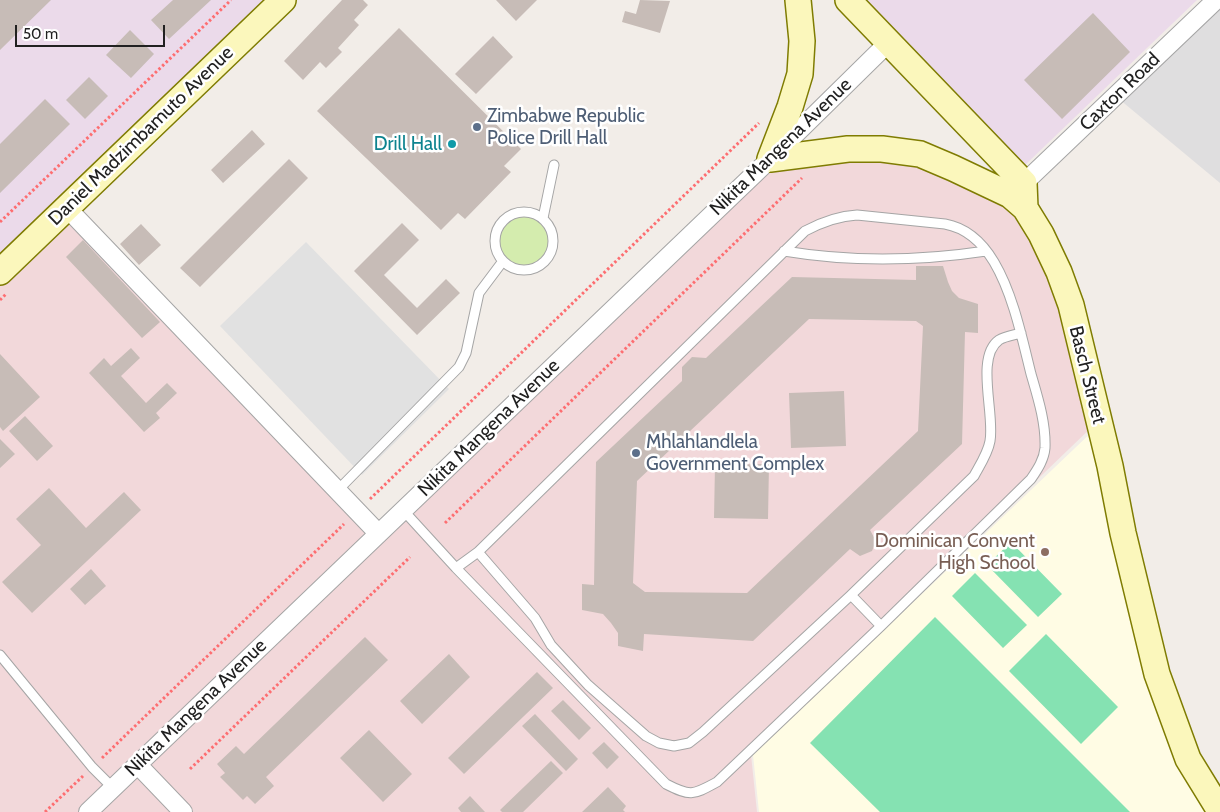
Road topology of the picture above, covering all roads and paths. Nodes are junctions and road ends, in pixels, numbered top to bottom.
1 (231, 0) edge
2 (283, 0) edge
3 (798, 0) edge
4 (848, 0) edge
5 (1216, 0) edge
6 (888, 42) junction
7 (760, 123) dead end
8 (770, 159) junction
9 (554, 165) dead end
10 (802, 178) dead end
11 (1024, 195) junction
12 (67, 208) junction
13 (543, 218) junction
14 (0, 222) edge
15 (784, 251) junction
16 (986, 251) junction
17 (502, 261) junction
18 (0, 272) edge
19 (1021, 333) junction
20 (337, 491) junction
21 (403, 510) junction
22 (357, 512) junction
23 (445, 523) dead end
24 (378, 533) junction
25 (478, 552) junction
26 (410, 557) dead end
27 (456, 568) junction
28 (851, 595) junction
29 (881, 626) junction
30 (0, 655) edge
31 (138, 765) junction
32 (92, 767) junction
33 (190, 769) dead end
34 (113, 788) junction
35 (1220, 811) edge
36 (45, 812) edge
37 (88, 812) edge
38 (183, 812) edge

1 - 14 path
2 - 12 street, Daniel Madzimbamuto Avenue
3 - 8 street
4 - 6 street, Basch Street
5 - 11 street, Caxton Road
6 - 8 street, Nikita Mangena Avenue
6 - 11 street, Basch Street
7 - 22 path
8 - 11 street
8 - 21 street, Nikita Mangena Avenue
9 - 13 lane
10 - 23 path
11 - 35 street, Basch Street
12 - 18 street, Daniel Madzimbamuto Avenue
12 - 20 street
13 - 17 lane
13 - 17 lane
15 - 16 lane
15 - 16 lane
15 - 25 lane
16 - 19 lane
17 - 20 lane
19 - 28 lane
19 - 29 lane
20 - 22 street
21 - 24 street, Nikita Mangena Avenue
21 - 27 lane
22 - 24 street
22 - 32 path
24 - 31 street, Nikita Mangena Avenue
25 - 27 lane
25 - 28 lane
26 - 33 path
27 - 29 lane
28 - 29 lane
30 - 32 lane
31 - 34 street, Nikita Mangena Avenue
31 - 38 street
32 - 34 lane
32 - 36 path
34 - 37 street, Nikita Mangena Avenue

